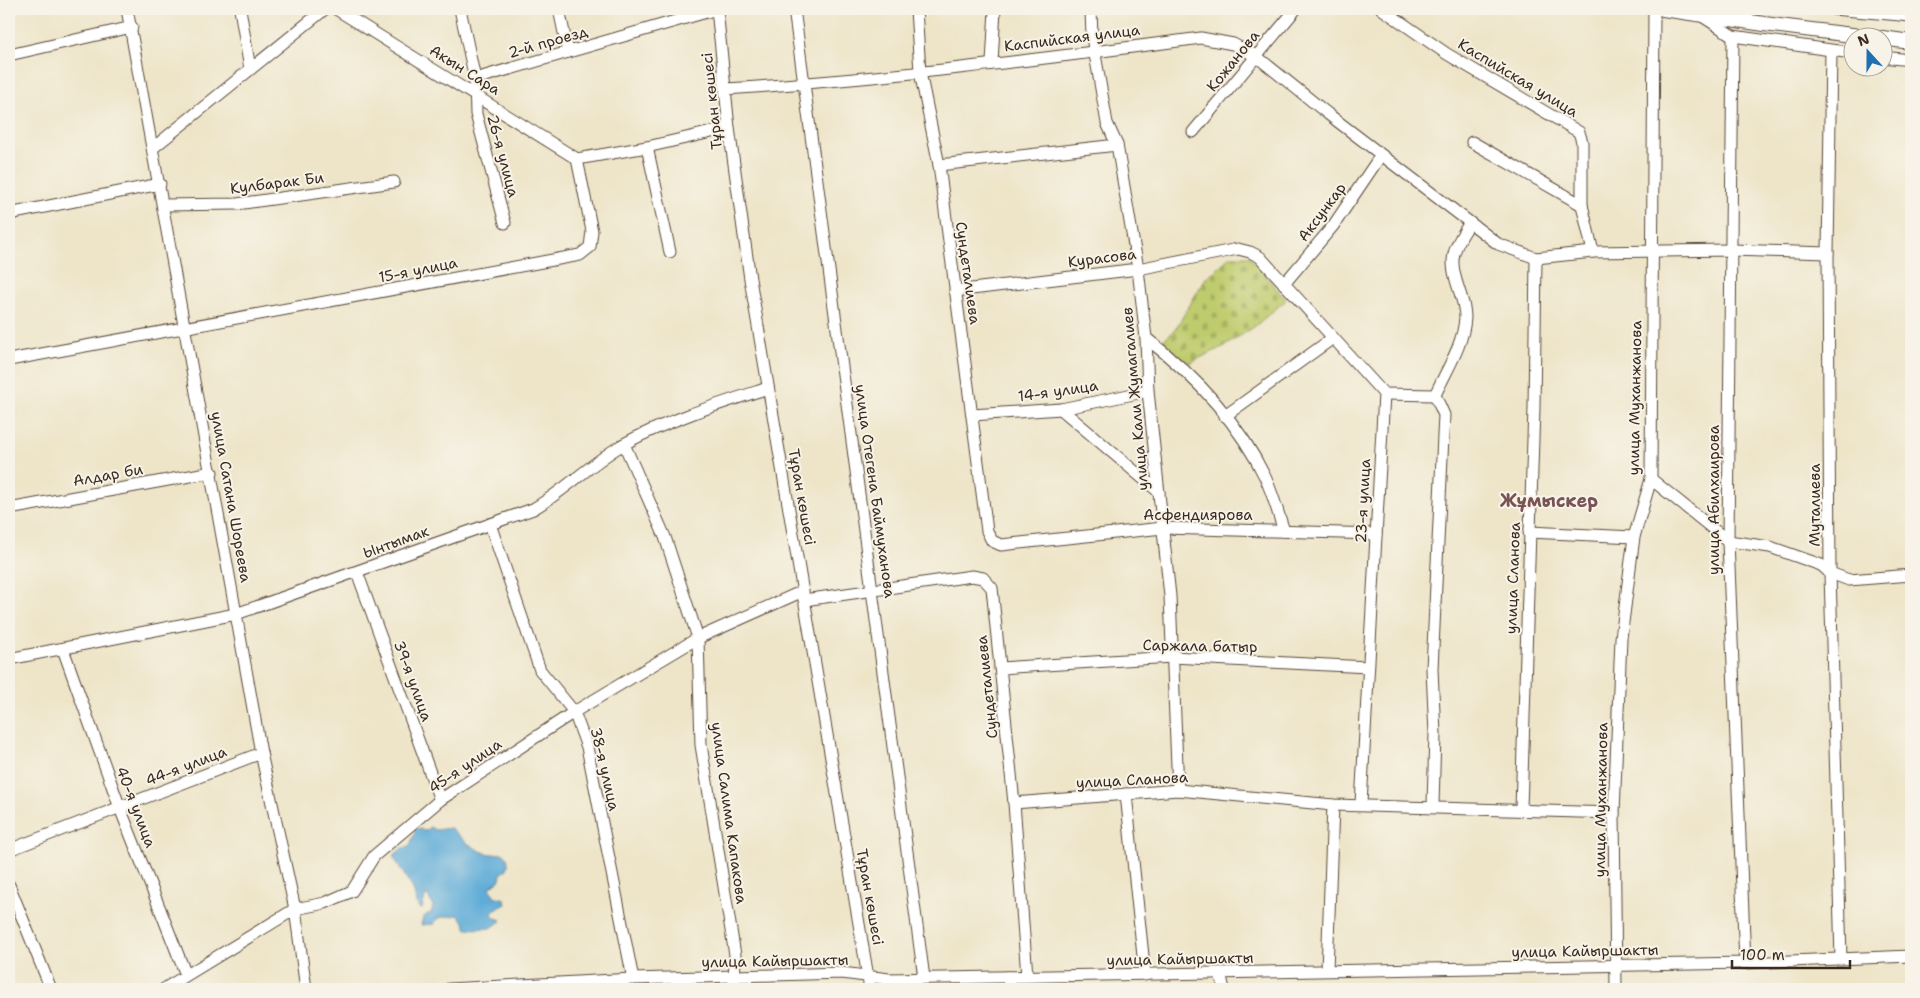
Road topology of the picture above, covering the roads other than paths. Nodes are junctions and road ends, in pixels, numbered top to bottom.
1 (128, 9) edge
2 (240, 9) edge
3 (325, 9) edge
4 (336, 9) edge
5 (460, 9) edge
6 (559, 9) edge
7 (717, 9) edge
8 (794, 9) edge
9 (916, 9) edge
10 (995, 9) edge
11 (1091, 9) edge
12 (1296, 9) edge
13 (1382, 9) edge
14 (1654, 9) edge
15 (1663, 9) edge
16 (1721, 9) edge
17 (1833, 9) edge
18 (1700, 12) edge
19 (1911, 16) edge
20 (132, 28) junction
21 (1842, 34) edge
22 (1733, 36) junction
23 (1892, 39) edge
24 (1911, 42) edge
25 (1831, 51) junction
26 (568, 52) junction
27 (1096, 52) junction
28 (1842, 52) edge
29 (9, 55) edge
30 (1256, 56) junction
31 (1892, 58) edge
32 (1911, 60) edge
33 (992, 63) junction
34 (250, 69) junction
35 (920, 72) junction
36 (475, 79) junction
37 (804, 84) junction
38 (725, 90) junction
39 (474, 93) junction
40 (729, 128) junction
41 (1193, 132) dead end
42 (1472, 142) dead end
43 (1117, 146) junction
44 (646, 147) junction
45 (154, 148) junction
46 (1381, 155) junction
47 (577, 159) junction
48 (939, 165) junction
49 (394, 182) dead end
50 (160, 184) junction
51 (164, 205) junction
52 (1582, 205) junction
53 (9, 214) edge
54 (505, 223) dead end
55 (1470, 223) junction
56 (1732, 250) junction
57 (670, 252) dead end
58 (1592, 252) junction
59 (1651, 252) junction
60 (1828, 253) junction
61 (1536, 258) junction
62 (1138, 269) junction
63 (1284, 284) junction
64 (955, 291) junction
65 (186, 328) junction
66 (1146, 338) junction
67 (1333, 338) junction
68 (9, 360) edge
69 (768, 388) junction
70 (1148, 391) junction
71 (1384, 394) junction
72 (1435, 395) junction
73 (1060, 409) junction
74 (972, 415) junction
75 (1226, 416) junction
76 (624, 444) junction
77 (212, 472) junction
78 (1651, 479) junction
79 (1159, 492) junction
80 (9, 509) edge
81 (490, 524) junction
82 (1163, 528) junction
83 (1284, 531) junction
84 (1529, 532) junction
85 (1376, 534) junction
86 (1634, 537) junction
87 (1728, 541) junction
88 (992, 542) joint
89 (357, 572) junction
90 (1830, 574) junction
91 (1911, 575) edge
92 (874, 590) junction
93 (804, 595) junction
94 (236, 614) junction
95 (698, 638) junction
96 (63, 649) junction
97 (1172, 657) junction
98 (9, 659) edge
99 (1368, 667) junction
100 (1000, 668) junction
101 (574, 712) junction
102 (261, 753) junction
103 (1178, 790) junction
104 (1126, 794) junction
105 (440, 800) junction
106 (1014, 802) junction
107 (1361, 804) junction
108 (1333, 805) junction
109 (1433, 806) junction
110 (120, 808) junction
111 (1521, 809) junction
112 (1614, 813) junction
113 (9, 850) edge
114 (9, 885) edge
115 (295, 909) junction
116 (1911, 956) edge
117 (1841, 959) junction
118 (1745, 963) junction
119 (1614, 965) junction
120 (1327, 970) junction
121 (1220, 973) junction
122 (186, 975) junction
123 (868, 975) junction
124 (1145, 975) junction
125 (735, 976) junction
126 (1027, 976) junction
127 (1007, 977) junction
128 (924, 978) junction
129 (633, 979) junction
130 (51, 989) edge
131 (164, 989) edge
132 (306, 989) edge
133 (449, 989) edge
134 (734, 989) edge
135 (870, 989) edge
136 (1011, 989) edge
137 (1224, 989) edge
138 (1616, 989) edge

1 - 20 street, улица Сатана Шореева
2 - 34 street
3 - 34 street
4 - 39 street, Акын Сара
5 - 36 street, 26-я улица
6 - 26 street
7 - 26 street, 2-й проезд
7 - 38 street, Тұран көшесі
8 - 37 street, улица Отегена Баймуханова
9 - 35 street, Сундеталиева
10 - 33 street
11 - 27 street, улица Кали Жумагалиев
12 - 30 street, Кожанова
13 - 52 street, Каспийская улица
14 - 59 street, улица Муханжанова
15 - 18 main road
16 - 18 street
17 - 19 street
18 - 21 main road
18 - 22 street
20 - 29 street
20 - 45 street, улица Сатана Шореева
22 - 25 street
22 - 56 street, улица Абилхаирова
23 - 24 main road
25 - 28 street
25 - 60 street, Муталиева
26 - 36 street, 2-й проезд
27 - 30 street, Каспийская улица
27 - 33 street, Каспийская улица
27 - 43 street, улица Кали Жумагалиев
30 - 41 street, Кожанова
30 - 46 street, Каспийская улица
31 - 32 street
33 - 35 street, Каспийская улица
34 - 45 street
35 - 37 street, Каспийская улица
35 - 48 street, Сундеталиева
36 - 39 street, 26-я улица
37 - 38 street, Каспийская улица
37 - 92 street, улица Отегена Баймуханова
38 - 40 street, Тұран көшесі
39 - 47 street, Акын Сара
39 - 54 street, 26-я улица
40 - 44 street
40 - 69 street, Тұран көшесі
42 - 52 street
43 - 48 street
43 - 62 street, улица Кали Жумагалиев
44 - 47 street
44 - 57 street
45 - 50 street, улица Сатана Шореева
46 - 55 street, Каспийская улица
46 - 63 street, Аксункар
47 - 65 street, 15-я улица
48 - 64 street, Сундеталиева
49 - 51 street, Кулбарак Би
50 - 51 street, улица Сатана Шореева
50 - 53 street
51 - 65 street, улица Сатана Шореева
52 - 58 street, Каспийская улица
55 - 61 street, Каспийская улица
55 - 72 street
56 - 59 street, Каспийская улица
56 - 60 street, Каспийская улица
56 - 87 street, улица Абилхаирова
58 - 59 street, Каспийская улица
58 - 61 street, Каспийская улица
59 - 78 street, улица Муханжанова
60 - 90 street, Муталиева
61 - 84 street, улица Сланова
62 - 63 street, Курасова
62 - 64 street, Курасова
62 - 66 street, улица Кали Жумагалиев
63 - 67 street
64 - 74 street, Сундеталиева
65 - 68 street, 15-я улица
65 - 77 street, улица Сатана Шореева
66 - 70 street, улица Кали Жумагалиев
66 - 75 street
67 - 71 street
67 - 75 street
69 - 76 street, Ынтымак
69 - 93 street, Тұран көшесі
70 - 73 street, 14-я улица
70 - 79 street, улица Кали Жумагалиев
71 - 72 street
71 - 85 street, 23-я улица
72 - 109 street
73 - 74 street, 14-я улица
73 - 79 street
74 - 88 street, Сундеталиева
75 - 83 street
76 - 81 street, Ынтымак
76 - 95 street, улица Салима Капакова
77 - 80 street, Алдар би
77 - 94 street, улица Сатана Шореева
78 - 86 street, улица Муханжанова
78 - 87 street
79 - 82 street, улица Кали Жумагалиев
81 - 89 street, Ынтымак
81 - 101 street, 38-я улица
82 - 83 street, Асфендиярова
82 - 88 street, Асфендиярова
82 - 97 street, улица Кали Жумагалиев
83 - 85 street, Асфендиярова
84 - 86 street
84 - 111 street, улица Сланова
85 - 99 street, 23-я улица
86 - 112 street, улица Муханжанова
87 - 90 street
87 - 118 street, улица Абилхаирова
89 - 94 street, Ынтымак
89 - 105 street, 39-я улица
90 - 91 street
90 - 117 street, Муталиева
92 - 93 street, Сундеталиева
92 - 100 street, Сундеталиева
92 - 128 street, улица Отегена Баймуханова
93 - 95 street, 45-я улица
93 - 123 street, Тұран көшесі
94 - 96 street, Ынтымак
94 - 102 street, улица Сатана Шореева
95 - 101 street, 45-я улица
95 - 125 street, улица Салима Капакова
96 - 98 street, Ынтымак
96 - 110 street, 40-я улица
97 - 99 street, Саржала батыр
97 - 100 street, Саржала батыр
97 - 103 street, улица Кали Жумагалиев
99 - 107 street, 23-я улица
100 - 106 street, Сундеталиева
101 - 105 street, 45-я улица
101 - 129 street, 38-я улица
102 - 110 street, 44-я улица
102 - 115 street, улица Сатана Шореева
103 - 104 street, улица Сланова
103 - 108 street, улица Сланова
104 - 106 street, улица Сланова
104 - 124 street
105 - 115 street, 45-я улица
106 - 126 street, Сундеталиева
107 - 108 street, улица Сланова
107 - 109 street, улица Сланова
108 - 120 street
109 - 111 street, улица Сланова
110 - 113 street, 44-я улица
110 - 122 street, 40-я улица
111 - 112 street, улица Сланова
112 - 119 street, улица Муханжанова
114 - 130 street
115 - 122 street, 45-я улица
115 - 132 street, улица Сатана Шореева
116 - 117 street, улица Кайыршакты
117 - 118 street, улица Кайыршакты
118 - 119 street, улица Кайыршакты
119 - 120 street, улица Кайыршакты
119 - 138 street, улица Муханжанова
120 - 121 street, улица Кайыршакты
121 - 124 street, улица Кайыршакты
121 - 137 street
122 - 131 street, 45-я улица
123 - 125 street, улица Кайыршакты
123 - 128 street, улица Кайыршакты
123 - 135 street, Тұран көшесі
124 - 126 street, улица Кайыршакты
125 - 129 street, улица Кайыршакты
125 - 134 street, улица Салима Капакова
126 - 127 street, улица Кайыршакты
127 - 128 street, улица Кайыршакты
127 - 136 street
129 - 133 street, улица Кайыршакты

